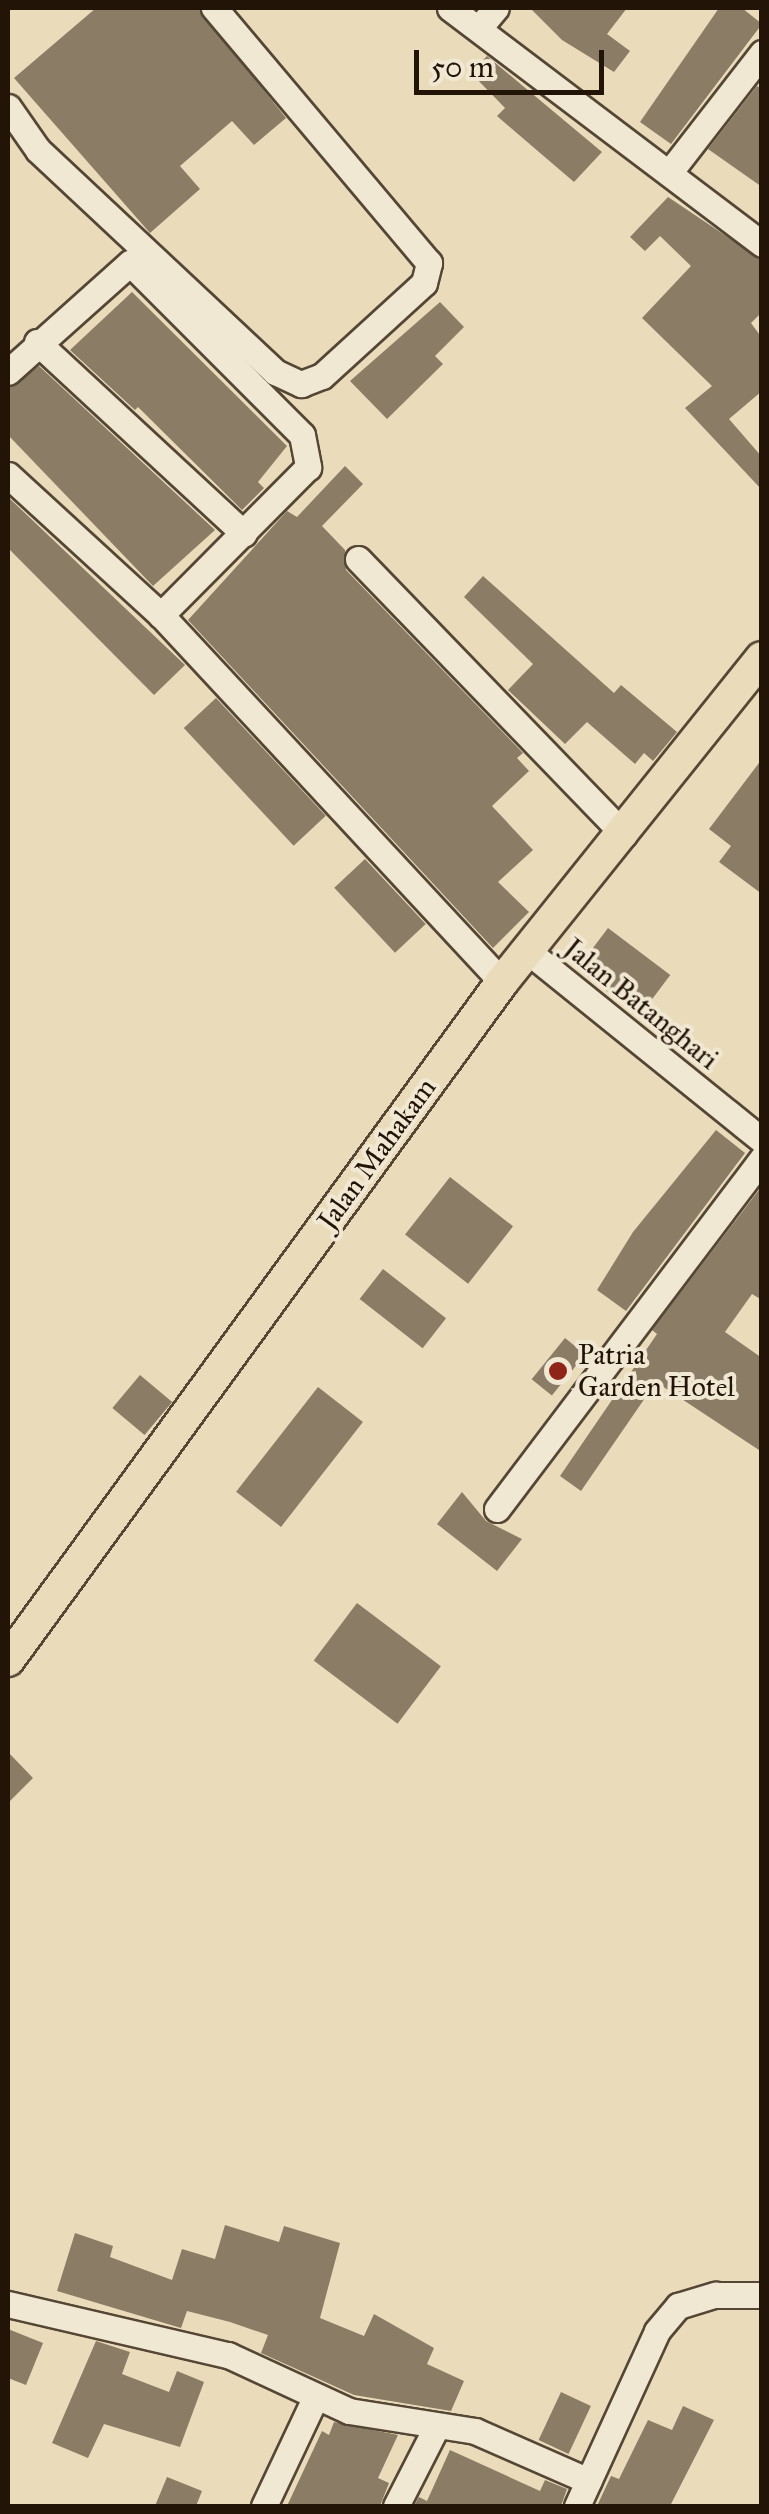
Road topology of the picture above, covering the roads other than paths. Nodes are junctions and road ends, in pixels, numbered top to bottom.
1 (214, 8) edge
2 (450, 8) edge
3 (496, 8) edge
4 (479, 28) junction
5 (762, 53) edge
6 (8, 106) edge
7 (669, 173) junction
8 (762, 244) edge
9 (38, 342) junction
10 (8, 372) edge
11 (8, 475) edge
12 (244, 534) junction
13 (358, 559) dead end
14 (161, 615) junction
15 (762, 658) edge
16 (624, 834) junction
17 (530, 953) junction
18 (502, 982) junction
19 (762, 1140) edge
20 (762, 1158) edge
21 (497, 1510) dead end
22 (8, 1660) edge
23 (762, 2295) edge
24 (8, 2304) edge
25 (315, 2398) junction
26 (436, 2428) junction
27 (589, 2481) junction
28 (264, 2506) edge
29 (396, 2506) edge
30 (576, 2506) edge

1 - 6 street
2 - 4 street
3 - 4 street
4 - 7 street
5 - 7 street
7 - 8 street
9 - 10 street
9 - 12 street
9 - 12 street
11 - 14 street
12 - 14 street
13 - 16 street
14 - 18 street
15 - 16 main road, Jalan Mahakam
16 - 17 main road, Jalan Mahakam
17 - 18 main road, Jalan Mahakam
17 - 19 street, Jalan Batanghari
18 - 22 main road, Jalan Mahakam
20 - 21 street
23 - 27 street
24 - 25 street
25 - 26 street
25 - 28 street
26 - 27 street
26 - 29 street
27 - 30 street

